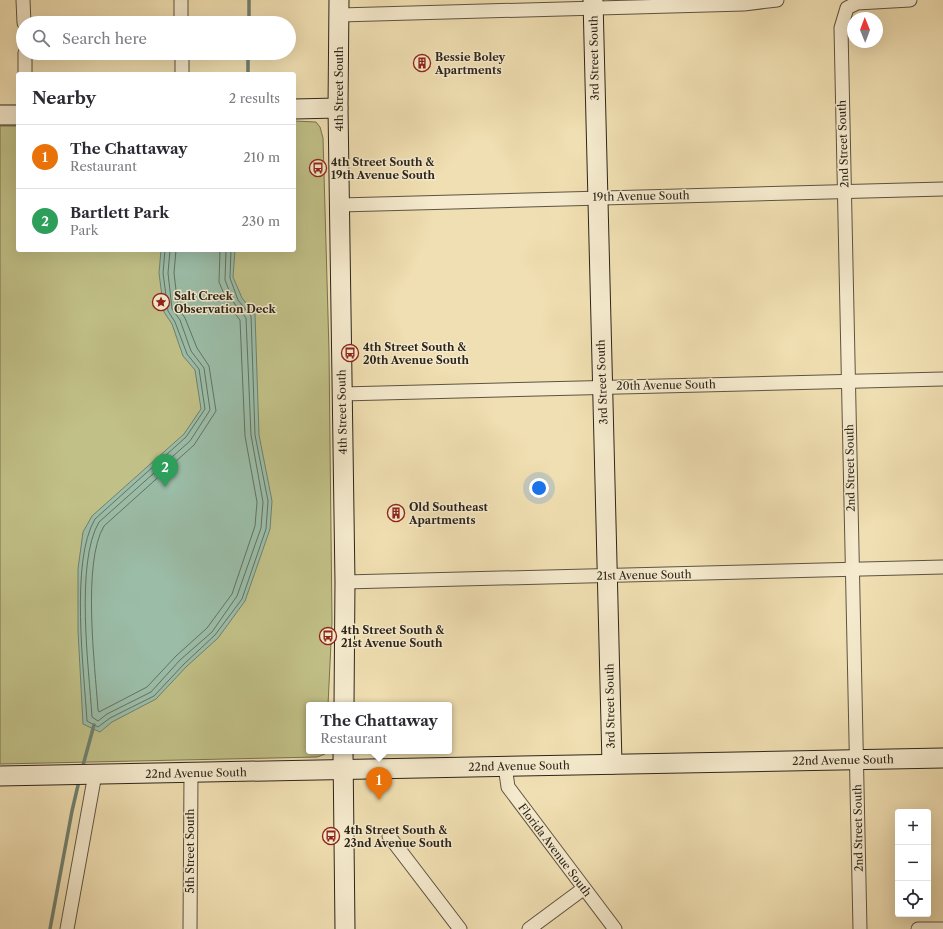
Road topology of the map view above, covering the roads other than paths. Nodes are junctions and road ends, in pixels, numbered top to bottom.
1 (23, 0) edge
2 (181, 0) edge
3 (777, 0) edge
4 (910, 0) edge
5 (593, 4) edge
6 (340, 8) edge
7 (24, 16) edge
8 (182, 16) edge
9 (25, 60) edge
10 (182, 60) edge
11 (25, 72) edge
12 (182, 72) edge
13 (338, 108) junction
14 (296, 109) edge
15 (0, 115) edge
16 (16, 115) edge
17 (943, 189) edge
18 (845, 191) junction
19 (597, 197) junction
20 (340, 205) junction
21 (943, 380) edge
22 (848, 381) junction
23 (604, 387) junction
24 (342, 394) junction
25 (943, 567) edge
26 (852, 570) junction
27 (607, 576) junction
28 (345, 582) junction
29 (344, 702) edge
30 (943, 758) edge
31 (343, 760) edge
32 (856, 760) junction
33 (612, 764) junction
34 (505, 766) junction
35 (95, 774) junction
36 (191, 774) junction
37 (0, 776) edge
38 (389, 836) dead end
39 (584, 889) junction
40 (943, 928) edge
41 (67, 929) edge
42 (190, 929) edge
43 (345, 929) edge
44 (460, 929) edge
45 (529, 929) edge
46 (615, 929) edge
47 (860, 929) edge
48 (918, 929) edge

1 - 7 street
2 - 8 street
3 - 5 street
4 - 18 street, 2nd Street South
5 - 6 street
5 - 19 street, 3rd Street South
6 - 13 street, 4th Street South
9 - 11 street
10 - 12 street
13 - 14 street
13 - 20 street, 4th Street South
15 - 16 street
17 - 18 street, 19th Avenue South
18 - 19 street, 19th Avenue South
18 - 22 street, 2nd Street South
19 - 20 street, 19th Avenue South
19 - 23 street, 3rd Street South
20 - 24 street, 4th Street South
21 - 22 street, 20th Avenue South
22 - 23 street, 20th Avenue South
22 - 26 street, 2nd Street South
23 - 24 street, 20th Avenue South
23 - 27 street, 3rd Street South
24 - 28 street, 4th Street South
25 - 26 street, 21st Avenue South
26 - 27 street, 21st Avenue South
26 - 32 street, 2nd Street South
27 - 28 street, 21st Avenue South
27 - 33 street, 3rd Street South
28 - 29 street, 4th Street South
30 - 32 street, 22nd Avenue South
31 - 34 street, 22nd Avenue South
31 - 36 street, 22nd Avenue South
31 - 43 street
32 - 33 street, 22nd Avenue South
32 - 47 street, 2nd Street South
33 - 34 street, 22nd Avenue South
34 - 39 street, Florida Avenue South
35 - 36 street, 22nd Avenue South
35 - 37 street, 22nd Avenue South
35 - 41 street
36 - 42 street, 5th Street South
38 - 44 street
39 - 45 street
39 - 46 street, Florida Avenue South
40 - 48 street

